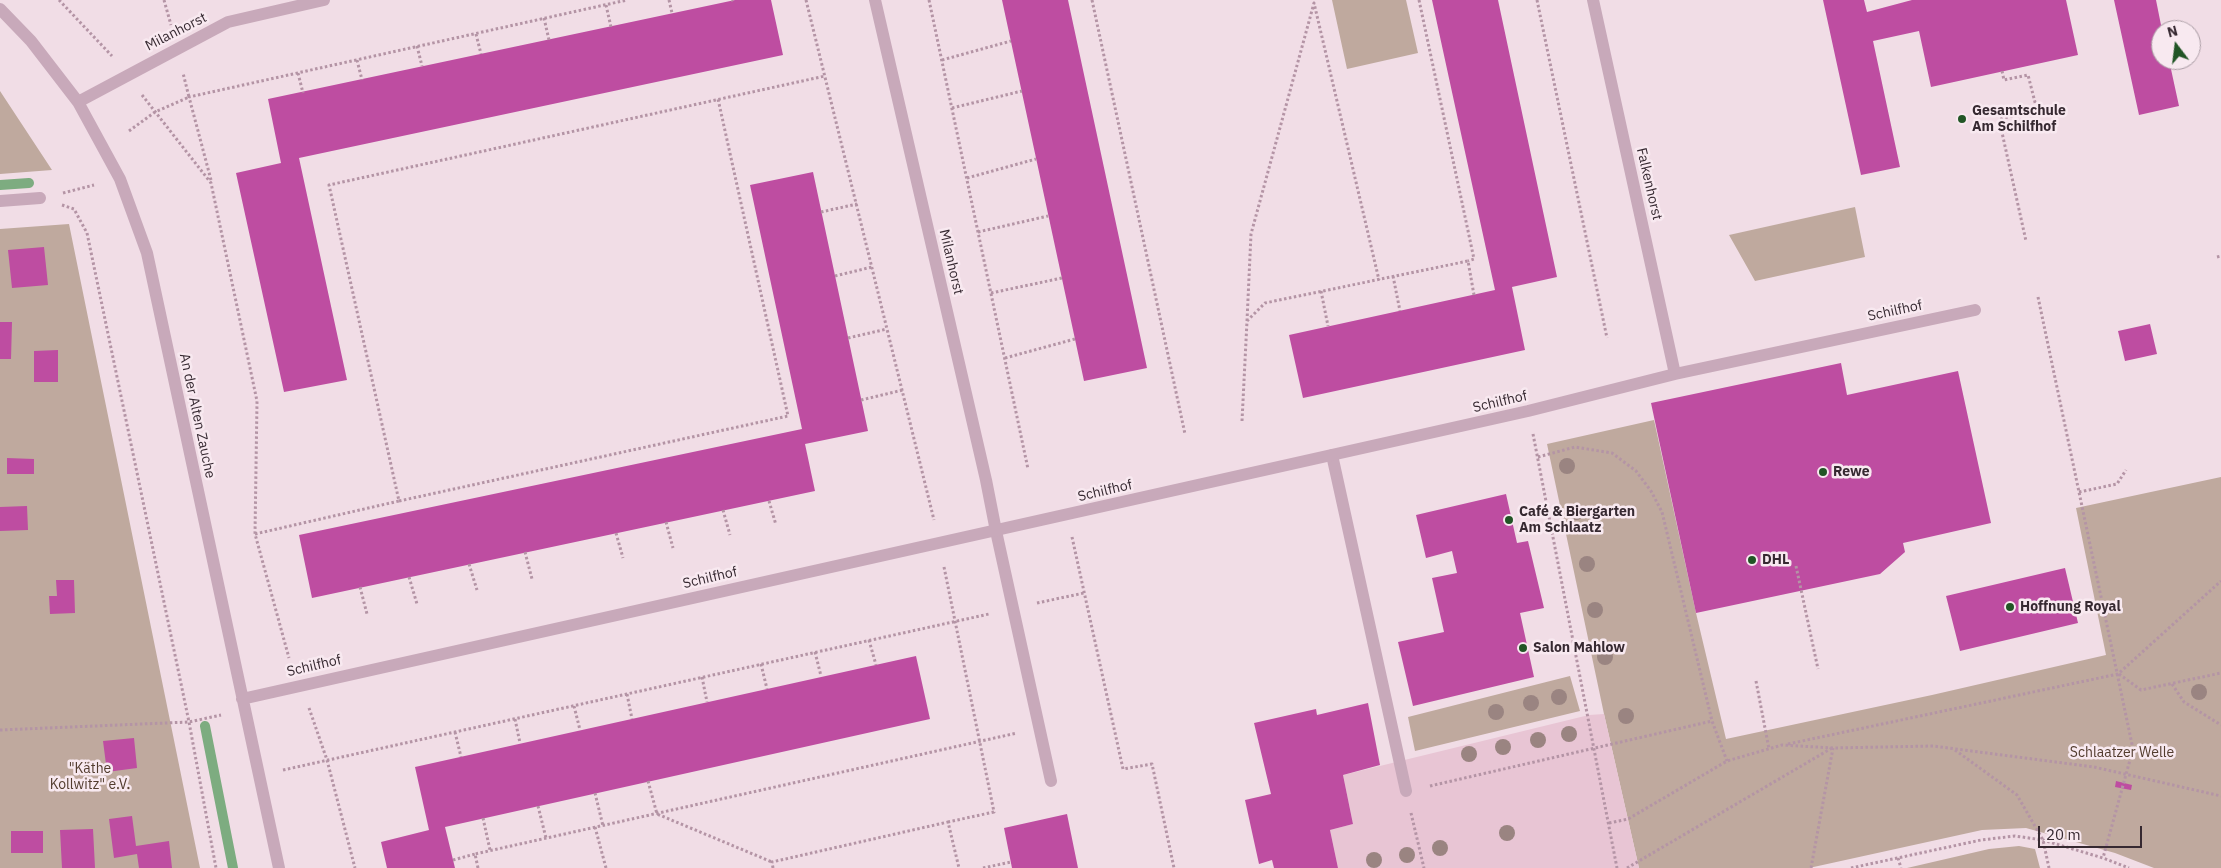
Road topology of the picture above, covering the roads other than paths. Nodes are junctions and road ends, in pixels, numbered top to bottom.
1 (324, 0) edge
2 (875, 0) edge
3 (1593, 0) edge
4 (0, 9) edge
5 (78, 102) junction
6 (40, 198) road end
7 (0, 201) edge
8 (1974, 310) dead end
9 (1675, 374) junction
10 (1332, 455) junction
11 (996, 531) junction
12 (242, 699) junction
13 (1051, 781) dead end
14 (1406, 791) road end
15 (279, 868) edge

1 - 5 street, Milanhorst
2 - 11 street, Milanhorst
3 - 9 street, Falkenhorst
4 - 5 street, An der Alten Zauche
5 - 12 street, An der Alten Zauche
6 - 7 street
8 - 9 street, Schilfhof
9 - 10 street, Schilfhof
10 - 11 street, Schilfhof
10 - 14 street
11 - 12 street, Schilfhof
11 - 13 street, Milanhorst
12 - 15 street, An der Alten Zauche

